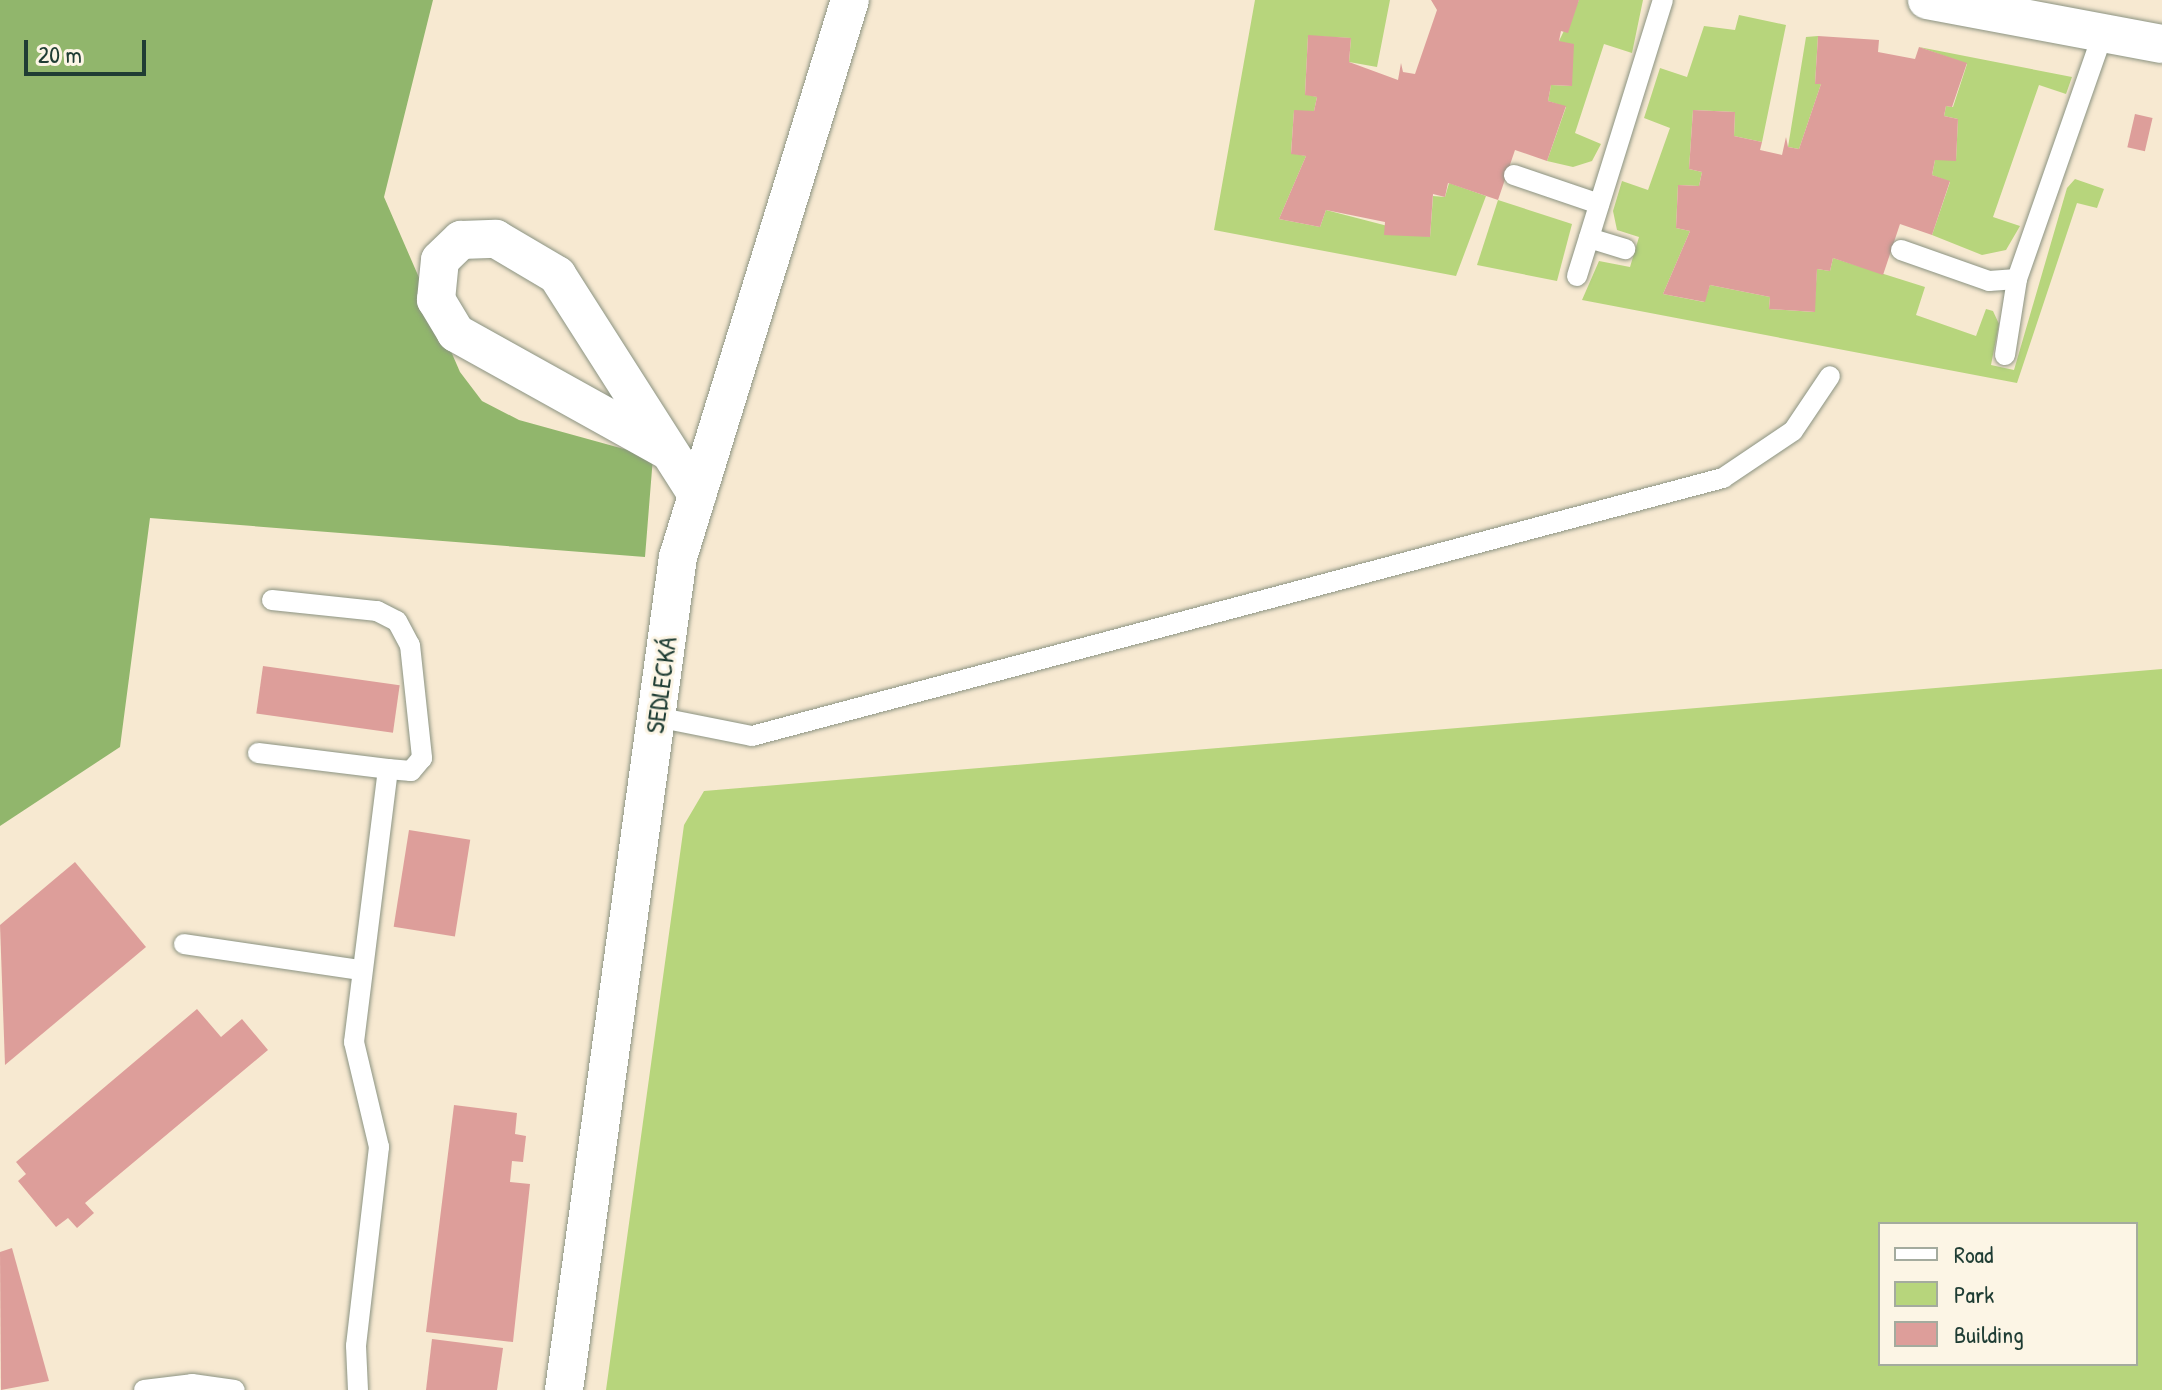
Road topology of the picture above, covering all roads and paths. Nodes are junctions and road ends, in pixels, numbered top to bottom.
1 (850, 0) edge
2 (1663, 0) edge
3 (1927, 0) edge
4 (2103, 33) junction
5 (2162, 44) edge
6 (1514, 175) dead end
7 (1599, 204) junction
8 (1589, 238) junction
9 (1625, 249) dead end
10 (1901, 250) dead end
11 (1577, 276) dead end
12 (2017, 279) junction
13 (2005, 355) dead end
14 (1830, 376) dead end
15 (668, 451) junction
16 (697, 495) junction
17 (272, 600) dead end
18 (656, 717) junction
19 (258, 753) dead end
20 (388, 769) junction
21 (184, 944) dead end
22 (361, 970) junction
23 (144, 1390) edge
24 (235, 1390) edge
25 (358, 1390) edge
26 (564, 1390) edge

1 - 16 street, SEDLECKÁ
2 - 7 lane
3 - 4 street
4 - 5 street
4 - 12 lane
6 - 7 lane
7 - 8 lane
8 - 9 lane
8 - 11 lane
10 - 12 lane
12 - 13 lane
14 - 18 lane
15 - 15 street
15 - 16 street
16 - 18 street, SEDLECKÁ
17 - 20 lane
18 - 26 street, SEDLECKÁ
19 - 20 lane
20 - 22 lane
21 - 22 lane
22 - 25 lane
23 - 24 lane

